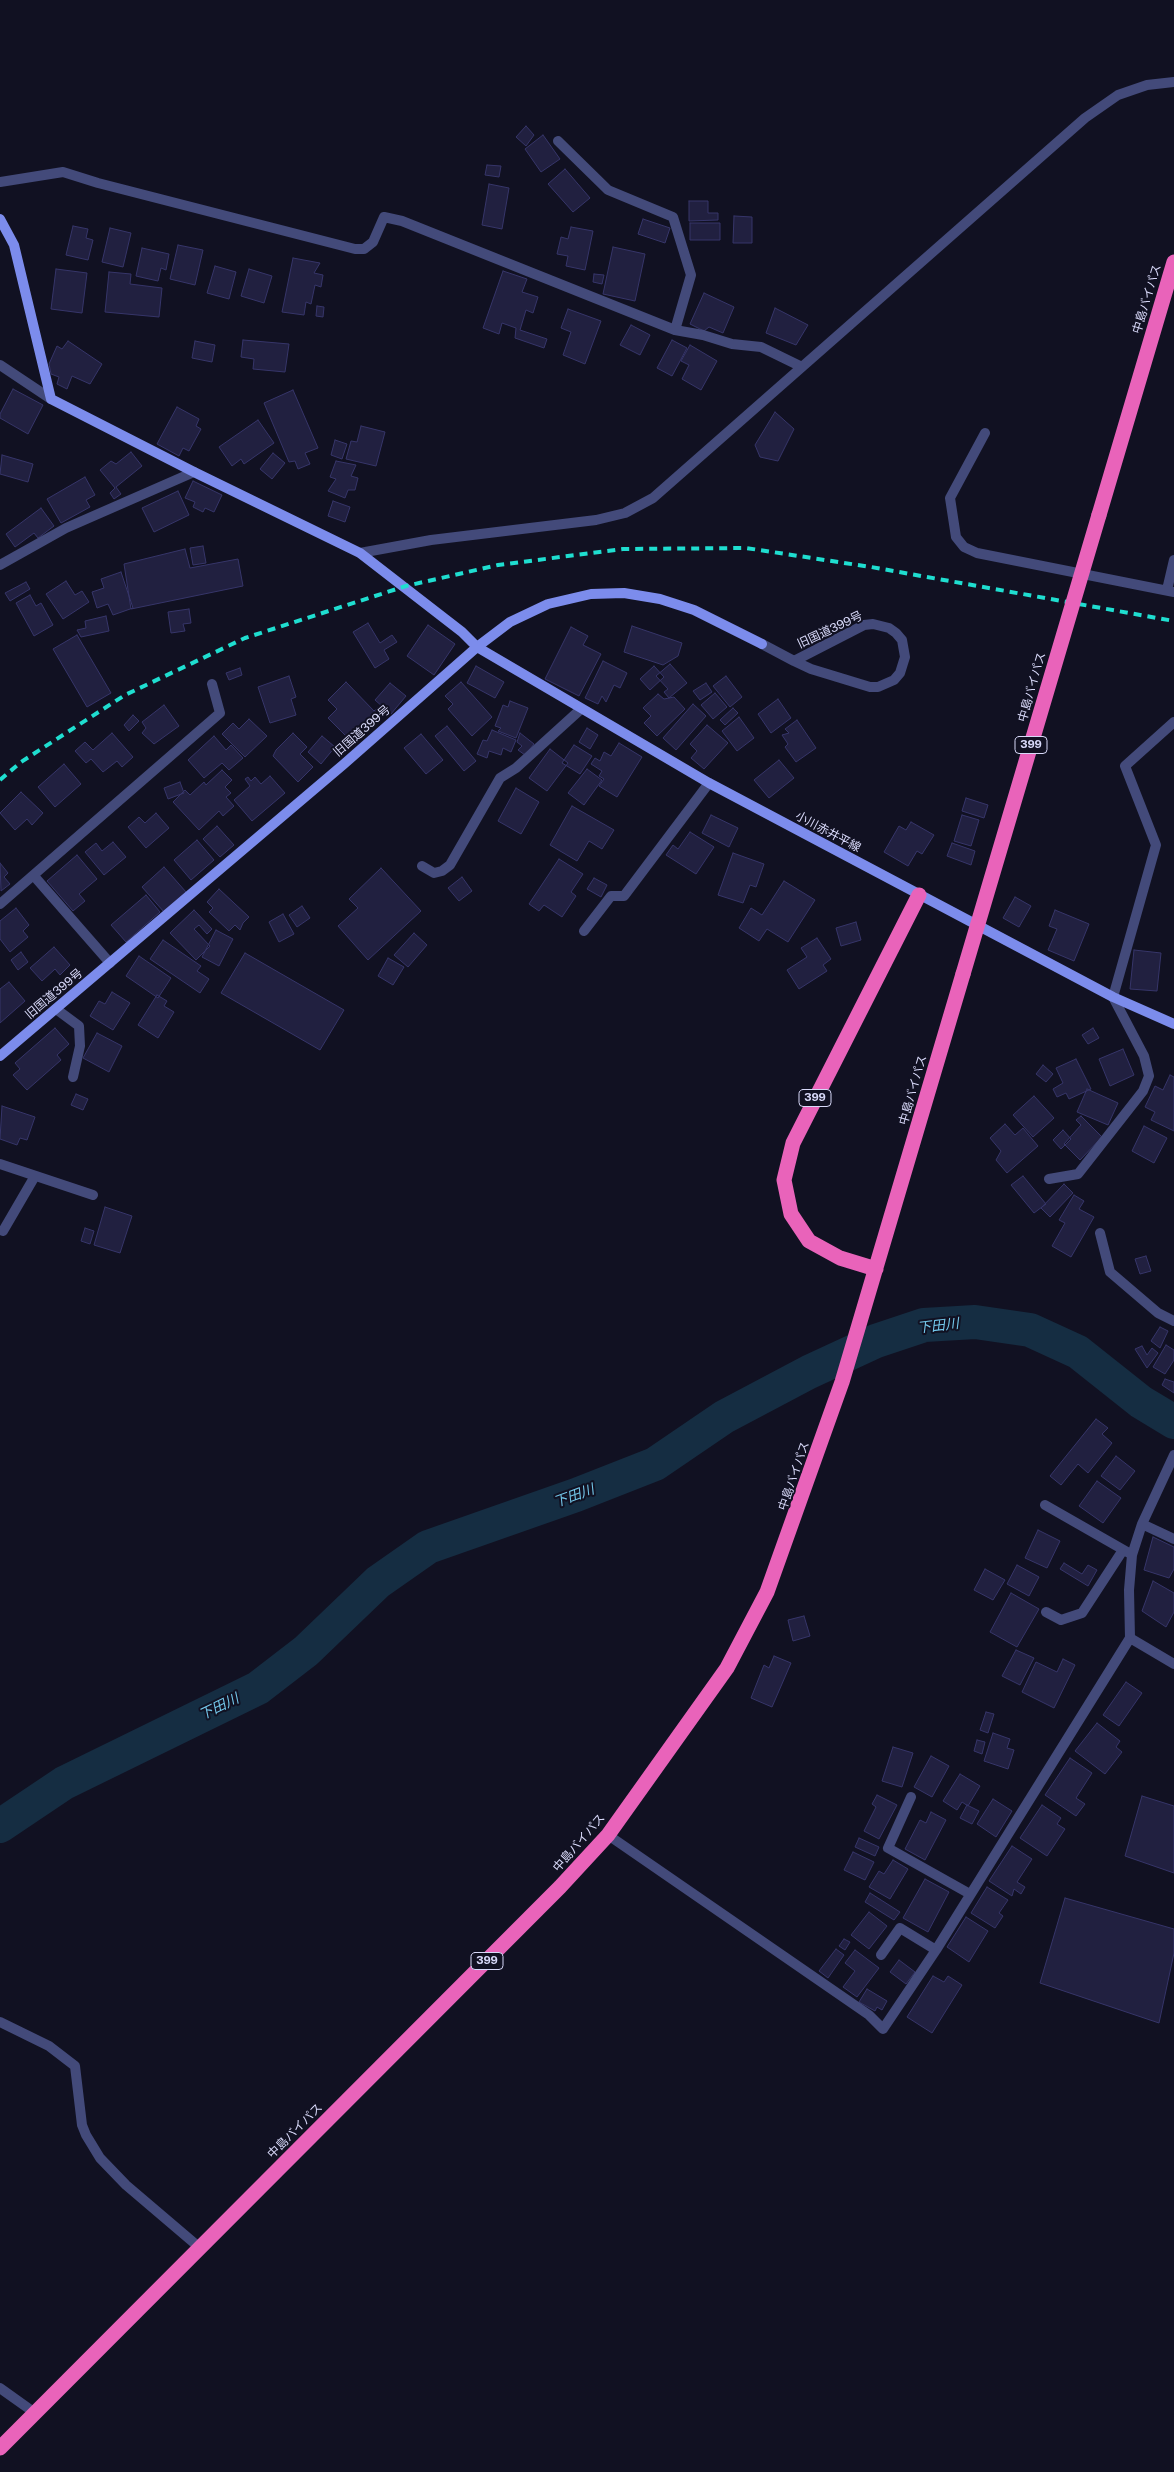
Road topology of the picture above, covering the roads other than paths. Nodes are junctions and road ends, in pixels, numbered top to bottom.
1 (1174, 82) edge
2 (558, 141) dead end
3 (0, 182) edge
4 (0, 218) edge
5 (1174, 262) edge
6 (675, 330) junction
7 (0, 364) edge
8 (802, 366) junction
9 (51, 399) junction
10 (986, 433) dead end
11 (194, 472) junction
12 (360, 553) junction
13 (1174, 560) edge
14 (0, 564) edge
15 (1170, 591) edge
16 (477, 647) junction
17 (794, 661) junction
18 (212, 684) dead end
19 (581, 709) junction
20 (1174, 722) edge
21 (709, 784) junction
22 (422, 866) dead end
23 (34, 876) junction
24 (919, 895) junction
25 (0, 904) edge
26 (584, 931) dead end
27 (110, 963) junction
28 (1113, 997) junction
29 (56, 1009) junction
30 (1174, 1024) edge
31 (1, 1054) edge
32 (72, 1077) dead end
33 (0, 1164) edge
34 (35, 1176) junction
35 (1049, 1179) dead end
36 (93, 1196) dead end
37 (3, 1231) dead end
38 (1100, 1233) dead end
39 (876, 1269) junction
40 (1174, 1321) edge
41 (1174, 1455) edge
42 (1045, 1505) dead end
43 (1142, 1524) junction
44 (1174, 1539) edge
45 (1127, 1552) junction
46 (1046, 1612) dead end
47 (1130, 1638) junction
48 (1174, 1664) edge
49 (912, 1797) dead end
50 (608, 1835) junction
51 (970, 1894) junction
52 (936, 1950) junction
53 (881, 1955) dead end
54 (0, 2022) edge
55 (200, 2248) junction
56 (0, 2388) edge
57 (35, 2413) junction
58 (0, 2448) edge

1 - 8 street
2 - 6 street
3 - 6 street
4 - 9 street
5 - 39 highway, 中島バイパス / 399, bridge
6 - 8 street
7 - 9 street
8 - 12 street
9 - 11 street, 小川赤井平線
10 - 15 street
11 - 12 street, 小川赤井平線
11 - 14 street
12 - 16 street, 小川赤井平線
13 - 15 street
16 - 17 street, 旧国道399号
16 - 19 street, 小川赤井平線
16 - 27 street, 旧国道399号
17 - 17 street, 旧国道399号
18 - 23 street
19 - 21 street, 小川赤井平線
19 - 22 street
20 - 28 street
21 - 24 street, 小川赤井平線
21 - 26 street
23 - 25 street
23 - 27 street
24 - 28 street, 小川赤井平線
24 - 39 highway, 399
27 - 29 street, 旧国道399号
28 - 30 street, 小川赤井平線
28 - 35 street
29 - 31 street, 旧国道399号
29 - 32 street
33 - 34 street
34 - 36 street
34 - 37 street
38 - 40 street
39 - 50 highway, 中島バイパス / 399
41 - 43 street
42 - 45 street
43 - 44 street
43 - 45 street
45 - 46 street
45 - 47 street
47 - 48 street
47 - 51 street
49 - 51 street
50 - 52 street
50 - 55 highway, 中島バイパス / 399
51 - 52 street
52 - 53 street
54 - 55 street
55 - 57 highway, 中島バイパス / 399
56 - 57 street
57 - 58 highway, 中島バイパス / 399

